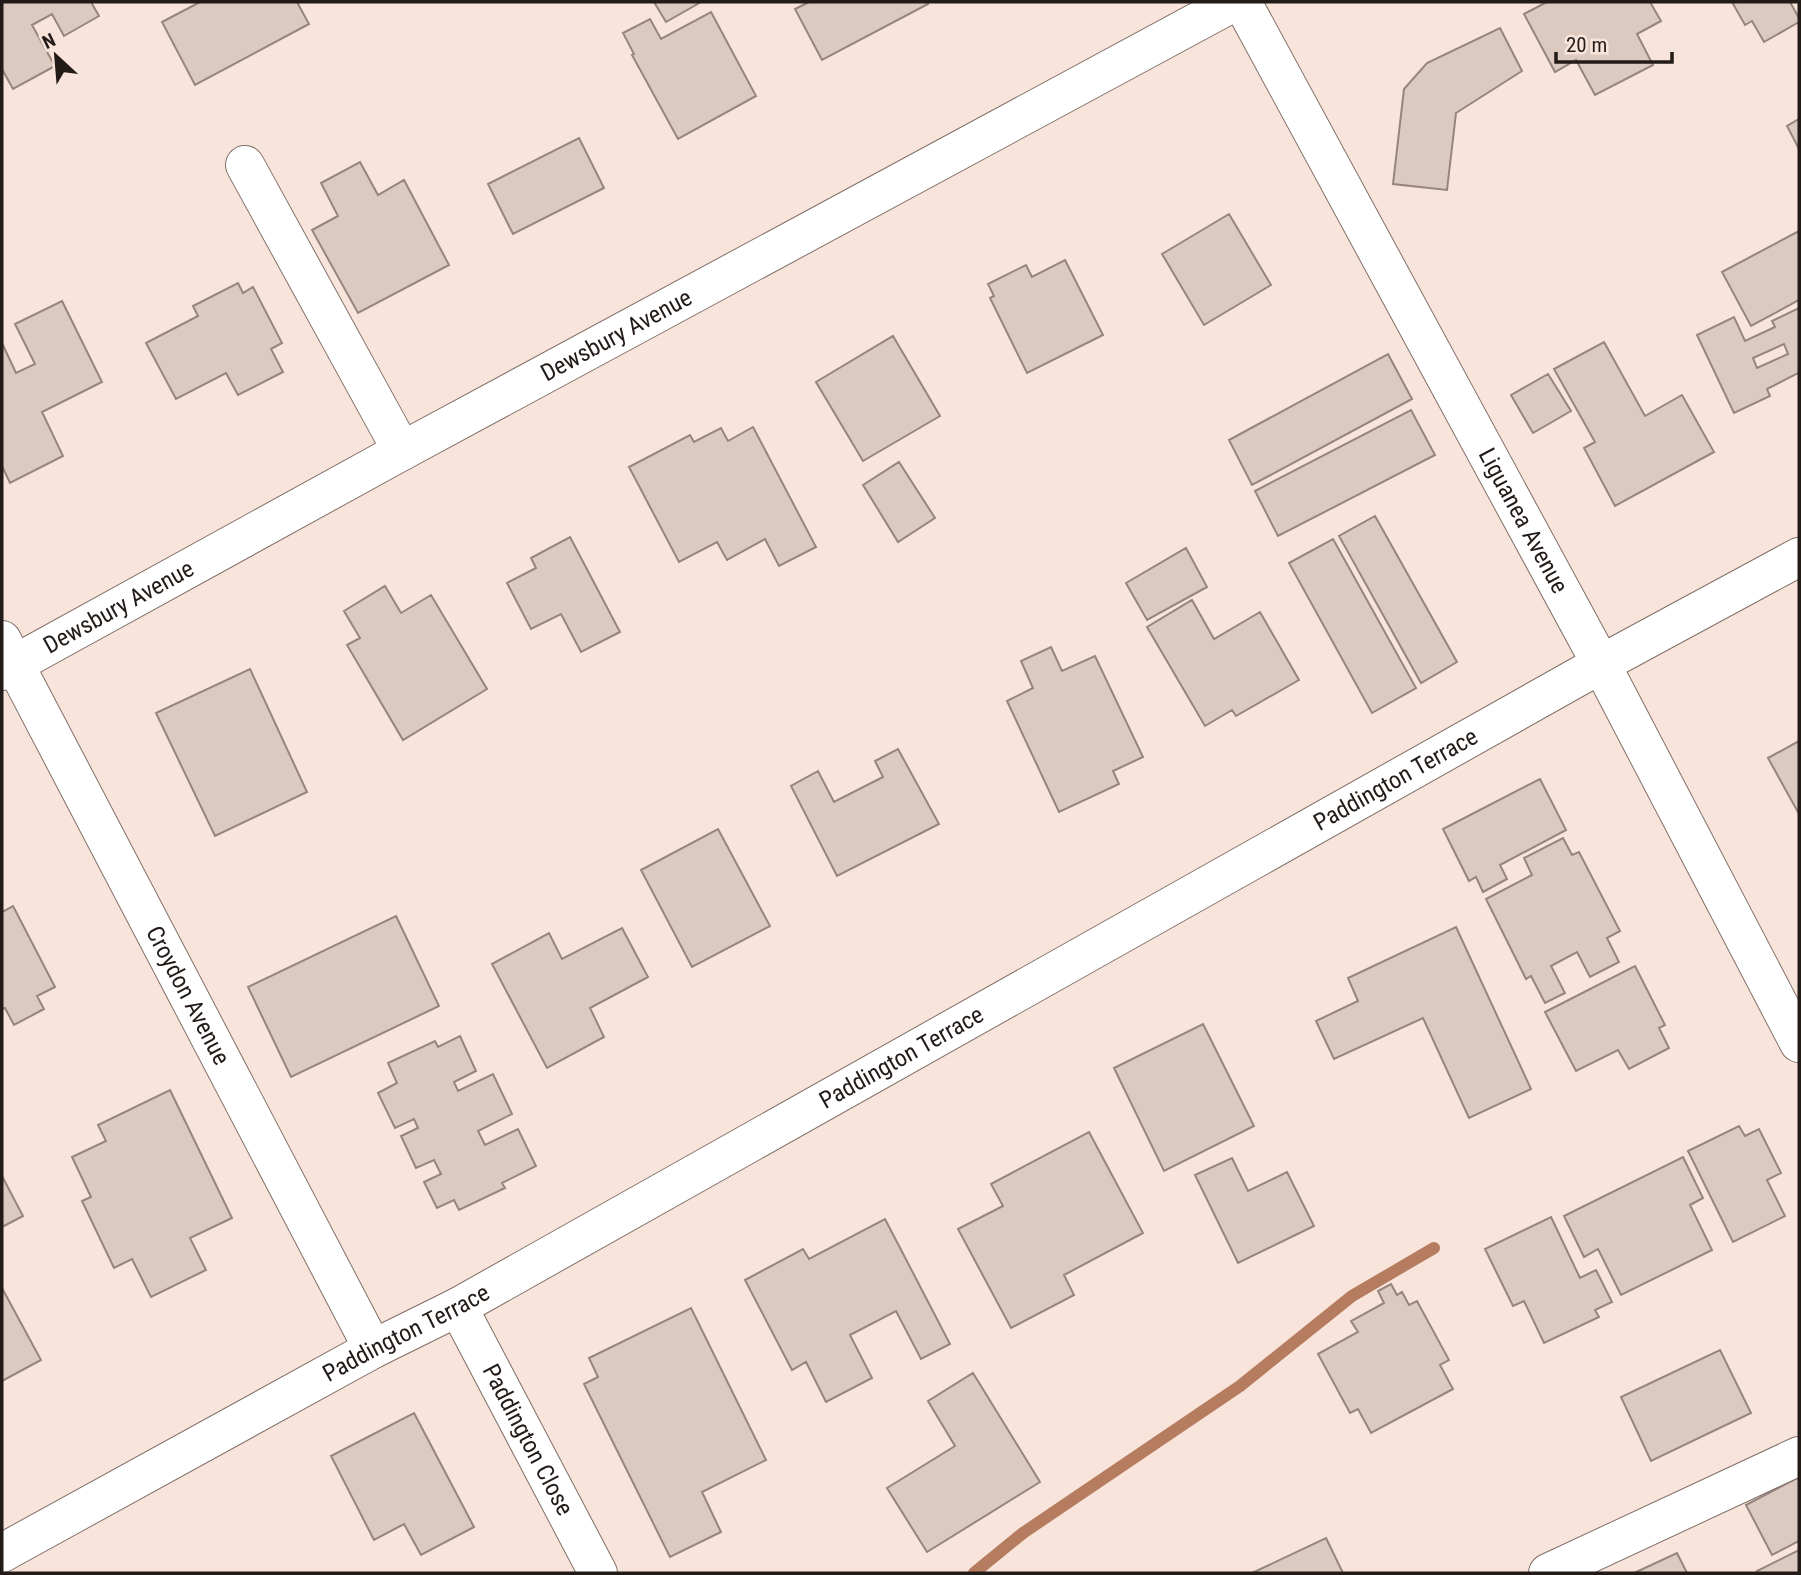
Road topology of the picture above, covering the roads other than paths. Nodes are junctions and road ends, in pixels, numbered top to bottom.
1 (1234, 2) edge
2 (1242, 2) edge
3 (245, 165) dead end
4 (402, 451) junction
5 (1799, 557) edge
6 (6, 658) edge
7 (1601, 664) junction
8 (1799, 1043) edge
9 (458, 1307) junction
10 (373, 1349) junction
11 (1799, 1456) edge
12 (2, 1553) edge
13 (598, 1573) edge
14 (1548, 1573) edge

1 - 4 street, Dewsbury Avenue
2 - 7 street, Liguanea Avenue
3 - 4 street
4 - 6 street, Dewsbury Avenue
5 - 7 street, Paddington Terrace
6 - 10 street, Croydon Avenue
7 - 8 street, Liguanea Avenue
7 - 9 street, Paddington Terrace
9 - 10 street, Paddington Terrace
9 - 13 street, Paddington Close
10 - 12 street, Paddington Terrace
11 - 14 street

